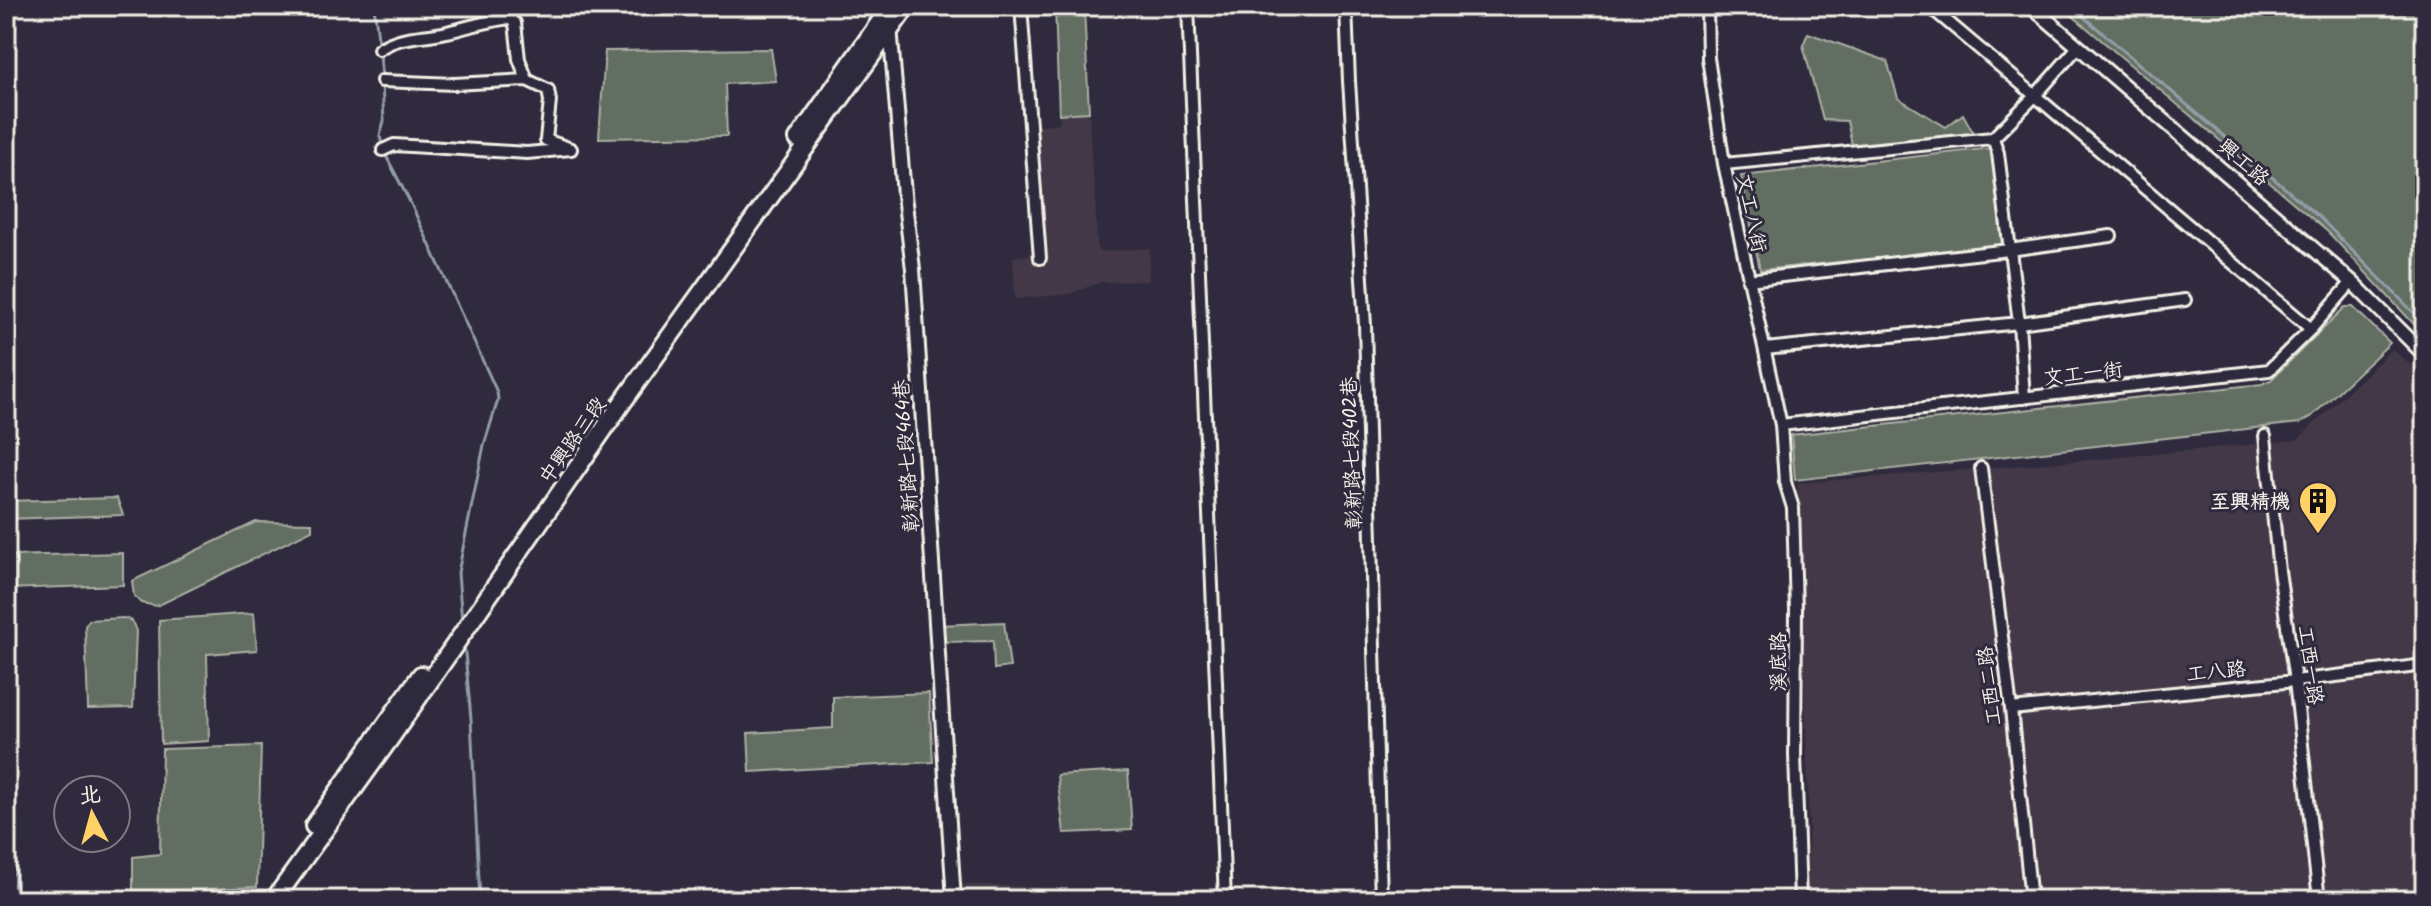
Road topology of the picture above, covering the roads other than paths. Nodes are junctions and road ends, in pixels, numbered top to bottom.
1 (907, 6) edge
2 (1021, 6) edge
3 (1188, 6) edge
4 (1346, 6) edge
5 (1707, 6) edge
6 (1929, 6) edge
7 (2031, 6) edge
8 (890, 8) edge
9 (891, 31) junction
10 (2078, 47) junction
11 (379, 49) dead end
12 (527, 80) junction
13 (382, 81) dead end
14 (2034, 97) junction
15 (1993, 138) junction
16 (383, 150) dead end
17 (1724, 164) junction
18 (2111, 236) dead end
19 (2009, 250) junction
20 (1040, 258) dead end
21 (1748, 280) junction
22 (2352, 282) junction
23 (2185, 300) dead end
24 (2019, 323) junction
25 (2311, 329) junction
26 (1765, 349) junction
27 (2425, 355) edge
28 (2024, 398) junction
29 (1781, 425) junction
30 (2265, 436) dead end
31 (1981, 468) dead end
32 (2425, 665) edge
33 (2295, 681) junction
34 (2011, 709) junction
35 (261, 900) edge
36 (274, 900) edge
37 (954, 900) edge
38 (1225, 900) edge
39 (1381, 900) edge
40 (1800, 900) edge
41 (2031, 900) edge
42 (2319, 900) edge

1 - 9 main road, 中興路三段
2 - 20 street
3 - 38 street
4 - 39 street, 彰新路七段402巷
5 - 17 street, 文工八街
6 - 14 street
7 - 10 street, 興工路
8 - 9 street, 彰新路七段464巷
8 - 35 main road, 中興路三段
9 - 36 main road, 中興路三段
9 - 37 street, 彰新路七段464巷
10 - 14 street
10 - 22 street, 興工路
11 - 12 street
12 - 13 street
12 - 16 street
14 - 15 street
14 - 25 street
15 - 17 street
15 - 19 street
17 - 21 street, 文工八街
18 - 19 street
19 - 21 street
19 - 24 street
21 - 26 street, 文工八街
22 - 25 street, 文工一街
22 - 27 street, 興工路
23 - 24 street
24 - 26 street
24 - 28 street
25 - 28 street, 文工一街
26 - 29 street, 文工八街
28 - 29 street, 文工一街
29 - 40 street, 溪底路
30 - 33 street, 工西一路
31 - 34 street, 工西二路
32 - 33 street, 工八路
33 - 34 street, 工八路
33 - 42 street, 工西一路
34 - 41 street, 工西二路

